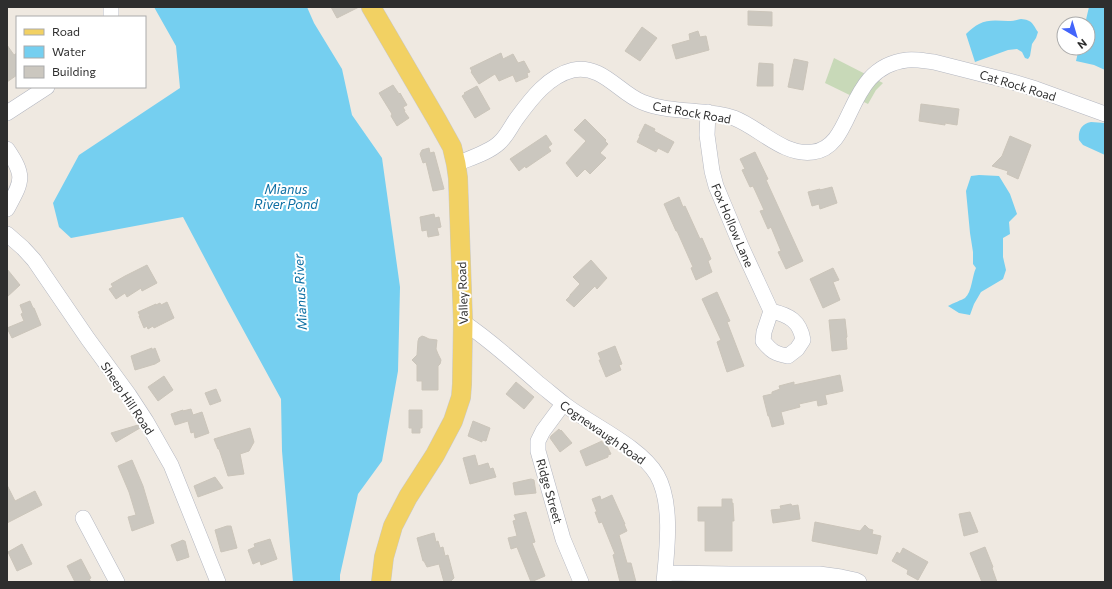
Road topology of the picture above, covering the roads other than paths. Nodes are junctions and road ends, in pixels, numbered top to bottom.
1 (371, 7) edge
2 (45, 88) edge
3 (708, 112) junction
4 (7, 113) edge
5 (1105, 114) edge
6 (7, 149) edge
7 (456, 164) junction
8 (7, 209) edge
9 (7, 234) edge
10 (771, 311) dead end
11 (463, 322) junction
12 (563, 404) junction
13 (83, 518) dead end
14 (664, 577) edge
15 (117, 582) edge
16 (218, 582) edge
17 (381, 582) edge
18 (581, 582) edge
19 (859, 582) edge

1 - 7 main road, Valley Road
2 - 4 street
3 - 5 street, Cat Rock Road
3 - 7 street, Cat Rock Road
3 - 10 street, Fox Hollow Lane
6 - 8 street
7 - 11 main road, Valley Road
9 - 16 street, Sheep Hill Road
11 - 12 street, Cognewaugh Road
11 - 17 main road, Valley Road
12 - 14 street, Cognewaugh Road
12 - 18 street, Ridge Street
13 - 15 street
14 - 19 street

